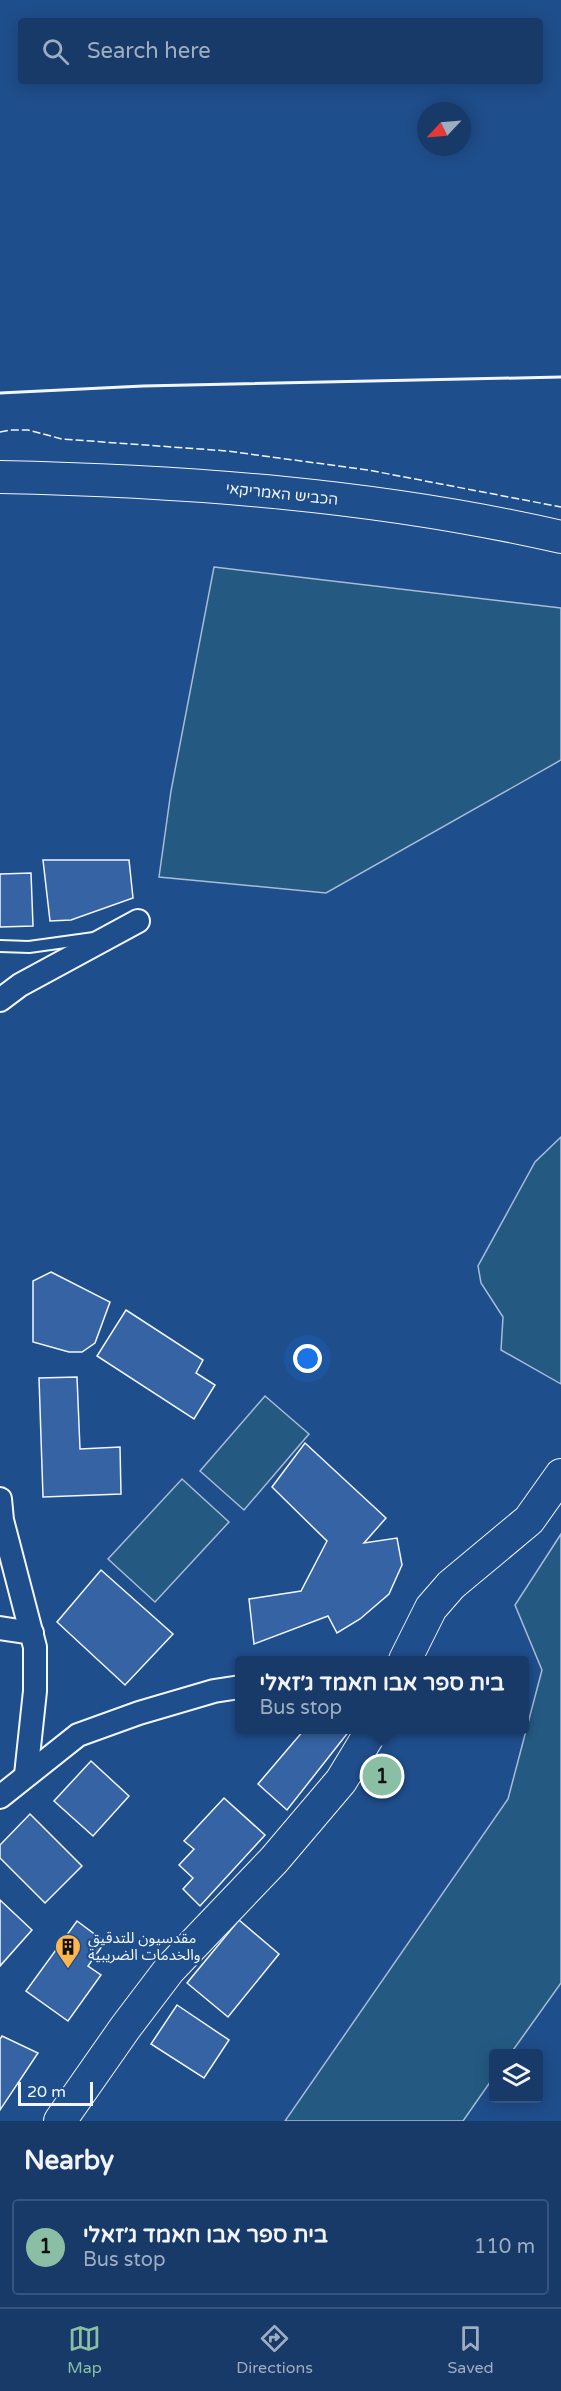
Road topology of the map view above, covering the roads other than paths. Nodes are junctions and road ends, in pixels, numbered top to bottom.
1 (0, 477) edge
2 (561, 537) edge
3 (138, 921) dead end
4 (112, 935) junction
5 (0, 946) edge
6 (0, 1000) edge
7 (561, 1475) edge
8 (0, 1499) edge
9 (0, 1628) edge
10 (32, 1634) junction
11 (407, 1656) edge
12 (235, 1688) edge
13 (370, 1734) edge
14 (26, 1775) junction
15 (0, 1797) edge
16 (60, 2121) edge

1 - 2 street, הכביש האמריקאי
3 - 4 street
4 - 5 lane
4 - 6 street
7 - 11 street
8 - 10 street
9 - 10 street
10 - 14 street
12 - 14 street
13 - 16 street
14 - 15 street

